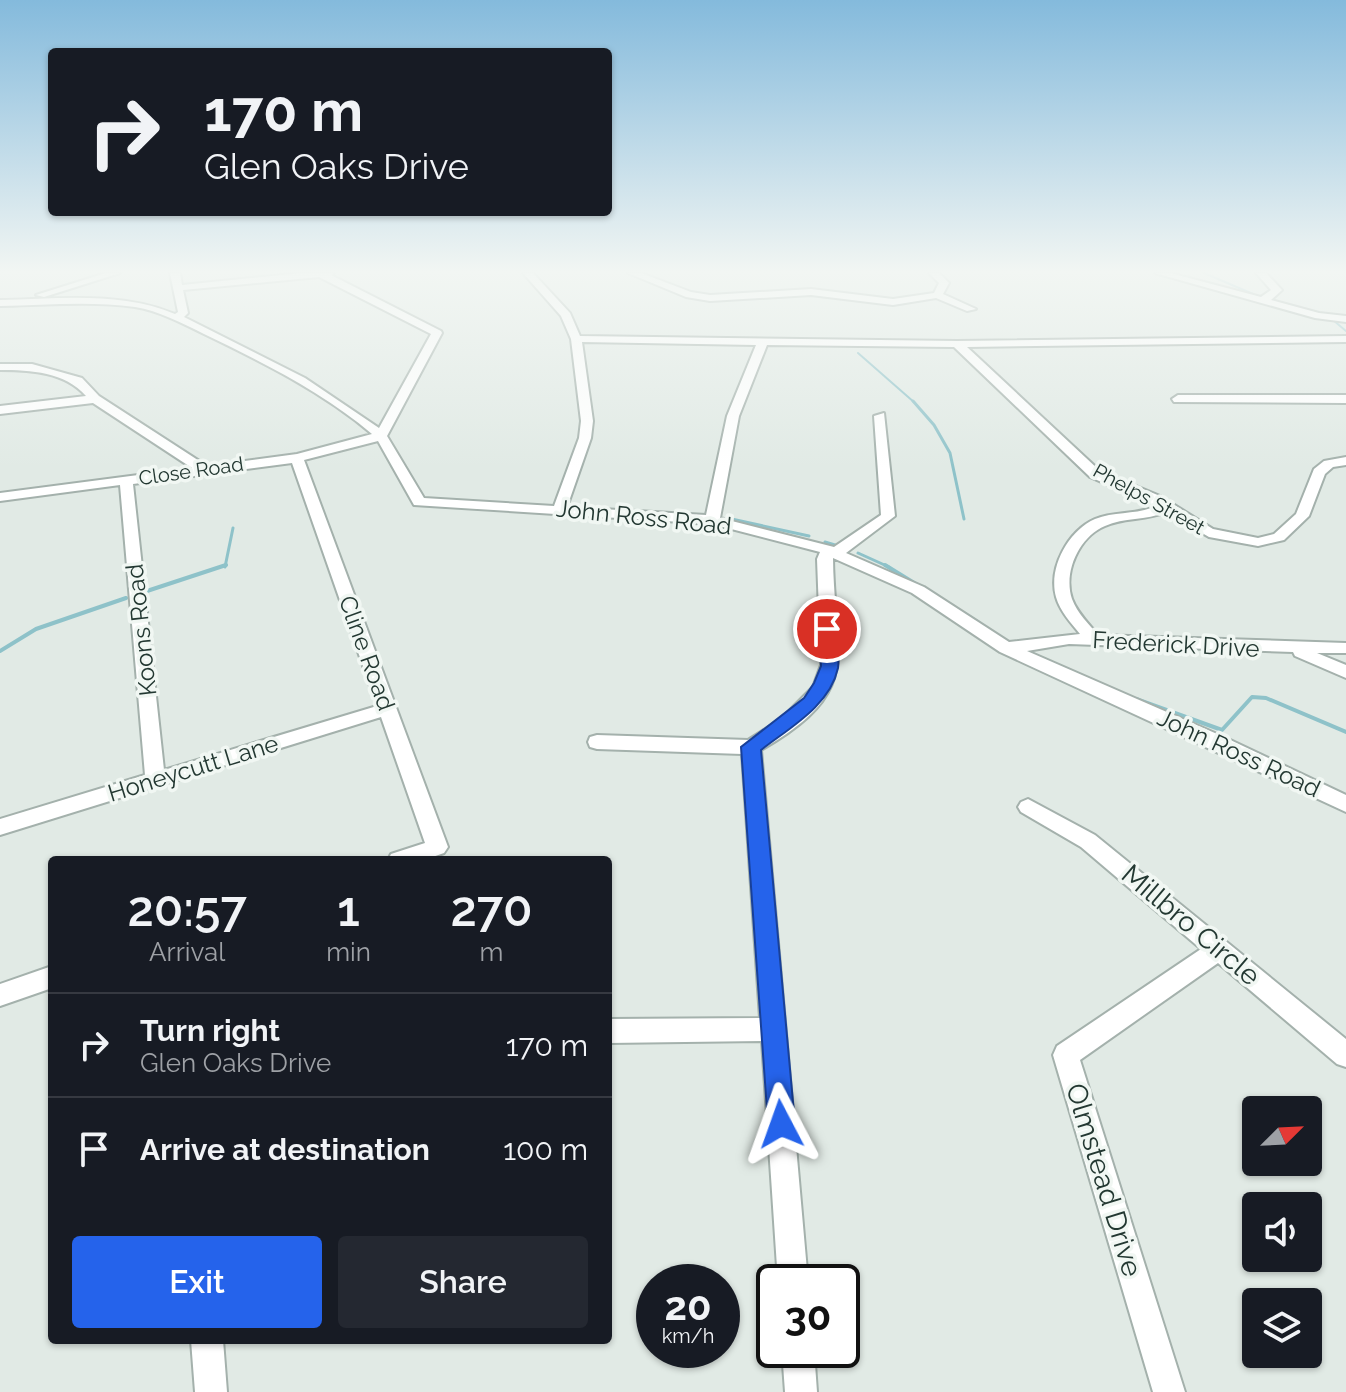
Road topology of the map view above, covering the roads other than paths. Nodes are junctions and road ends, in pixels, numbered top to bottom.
1 (216, 338) edge
2 (434, 338) edge
3 (1346, 338) edge
4 (576, 339) joint
5 (763, 340) junction
6 (957, 344) junction
7 (0, 367) edge
8 (95, 399) junction
9 (1178, 399) dead end
10 (1346, 399) edge
11 (0, 410) edge
12 (880, 416) dead end
13 (381, 436) junction
14 (297, 458) junction
15 (1346, 461) edge
16 (203, 469) junction
17 (126, 481) junction
18 (0, 497) edge
19 (1166, 506) junction
20 (560, 508) junction
21 (712, 520) junction
22 (833, 551) junction
23 (1094, 641) junction
24 (1006, 648) junction
25 (1346, 648) edge
26 (1293, 649) junction
27 (1346, 672) edge
28 (387, 709) junction
29 (597, 742) dead end
30 (751, 747) junction
31 (155, 779) junction
32 (1346, 804) edge
33 (1028, 807) dead end
34 (0, 827) edge
35 (411, 856) edge
36 (1219, 949) junction
37 (48, 978) edge
38 (0, 995) edge
39 (774, 1029) junction
40 (612, 1031) edge
41 (1346, 1055) edge
42 (792, 1264) edge
43 (207, 1344) edge
44 (799, 1368) edge
45 (211, 1392) edge
46 (801, 1392) edge
47 (1169, 1392) edge

1 - 13 street, John Ross Road
2 - 13 street
3 - 6 street
4 - 5 street
4 - 20 street
5 - 6 street
5 - 21 street
6 - 19 street, Phelps Street
7 - 8 street
8 - 11 street
8 - 16 street
9 - 10 street
12 - 22 street
13 - 14 street, Close Road
13 - 20 street, John Ross Road
14 - 16 street, Close Road
14 - 28 street, Cline Road
15 - 19 street, Phelps Street
16 - 17 street, Close Road
17 - 18 street, Close Road
17 - 31 street, Koons Road
19 - 23 street
20 - 21 street, John Ross Road
21 - 22 street, John Ross Road
22 - 24 street, John Ross Road
22 - 30 street
23 - 24 street, Frederick Drive
23 - 26 street, Frederick Drive
24 - 32 street, John Ross Road
25 - 26 street, Frederick Drive
26 - 27 street
28 - 31 street, Honeycutt Lane
28 - 35 street, Cline Road
29 - 30 street
30 - 39 street
31 - 34 street, Honeycutt Lane
33 - 36 street, Millbro Circle
36 - 41 street, Millbro Circle
36 - 47 street, Olmstead Drive
37 - 38 street
39 - 40 street
39 - 42 street
43 - 45 street
44 - 46 street

